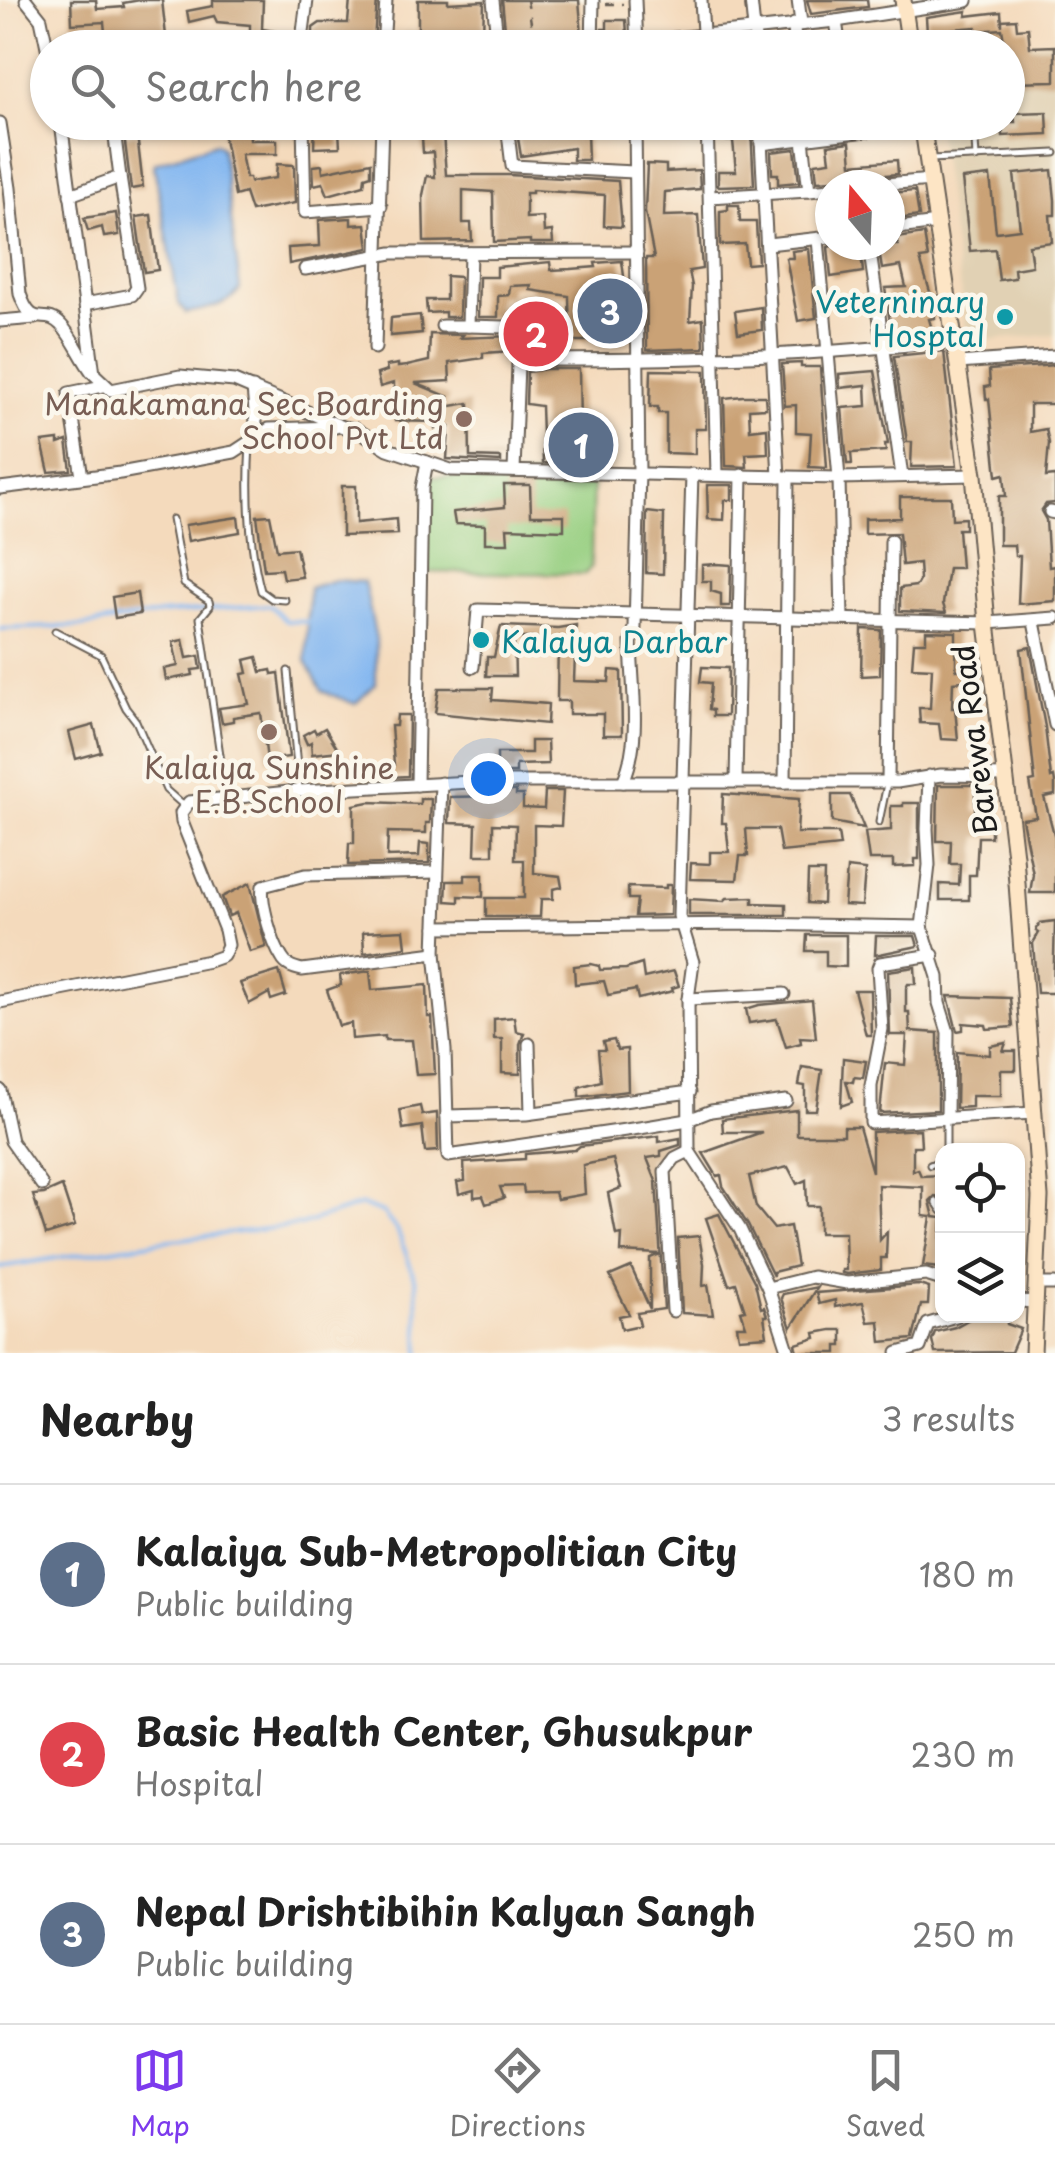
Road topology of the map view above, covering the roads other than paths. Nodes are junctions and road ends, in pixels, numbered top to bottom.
1 (26, 0) edge
2 (307, 0) edge
3 (386, 0) edge
4 (493, 0) edge
5 (701, 0) edge
6 (751, 0) edge
7 (798, 0) edge
8 (967, 1) edge
9 (593, 2) edge
10 (635, 2) edge
11 (904, 4) edge
12 (836, 21) junction
13 (797, 24) junction
14 (755, 28) junction
15 (44, 30) edge
16 (303, 30) edge
17 (384, 30) edge
18 (496, 30) edge
19 (592, 30) edge
20 (636, 30) edge
21 (702, 30) edge
22 (747, 30) edge
23 (797, 30) edge
24 (837, 30) edge
25 (908, 30) edge
26 (0, 123) edge
27 (62, 140) edge
28 (115, 140) edge
29 (304, 140) edge
30 (382, 140) edge
31 (509, 140) edge
32 (635, 140) edge
33 (708, 140) edge
34 (761, 140) edge
35 (807, 140) edge
36 (925, 140) edge
37 (975, 140) edge
38 (803, 141) junction
39 (761, 144) junction
40 (1055, 153) edge
41 (976, 158) junction
42 (928, 159) junction
43 (634, 172) junction
44 (120, 176) junction
45 (931, 180) junction
46 (905, 182) edge
47 (815, 190) edge
48 (809, 191) junction
49 (70, 195) junction
50 (764, 195) junction
51 (710, 197) junction
52 (381, 206) junction
53 (937, 223) junction
54 (905, 227) edge
55 (815, 239) edge
56 (768, 244) junction
57 (470, 252) junction
58 (638, 252) junction
59 (379, 256) junction
60 (825, 260) edge
61 (870, 260) edge
62 (305, 269) dead end
63 (85, 304) junction
64 (35, 318) junction
65 (0, 321) edge
66 (442, 326) dead end
67 (468, 326) junction
68 (505, 327) dead end
69 (955, 340) junction
70 (375, 348) dead end
71 (881, 348) junction
72 (830, 350) junction
73 (772, 353) junction
74 (1055, 356) edge
75 (716, 358) junction
76 (636, 360) junction
77 (958, 363) junction
78 (94, 374) junction
79 (103, 386) junction
80 (253, 388) junction
81 (343, 427) junction
82 (254, 438) junction
83 (427, 462) junction
84 (514, 472) junction
85 (639, 472) junction
86 (692, 474) junction
87 (718, 474) junction
88 (742, 475) junction
89 (974, 475) junction
90 (902, 476) junction
91 (82, 477) junction
92 (784, 477) junction
93 (839, 478) junction
94 (0, 488) edge
95 (172, 520) dead end
96 (892, 541) dead end
97 (285, 600) dead end
98 (636, 615) junction
99 (688, 617) junction
100 (787, 618) junction
101 (1055, 618) edge
102 (738, 619) junction
103 (842, 619) junction
104 (891, 620) junction
105 (1034, 622) junction
106 (986, 623) junction
107 (55, 631) dead end
108 (473, 667) dead end
109 (288, 671) dead end
110 (1055, 726) edge
111 (929, 776) junction
112 (1007, 776) junction
113 (736, 781) junction
114 (888, 781) junction
115 (623, 782) junction
116 (685, 782) junction
117 (785, 782) junction
118 (441, 784) junction
119 (417, 785) junction
120 (299, 791) junction
121 (227, 799) junction
122 (184, 806) junction
123 (880, 822) dead end
124 (437, 872) junction
125 (436, 927) junction
126 (684, 927) junction
127 (922, 927) junction
128 (436, 953) junction
129 (933, 955) junction
130 (784, 994) dead end
131 (688, 999) junction
132 (0, 1002) edge
133 (528, 1044) dead end
134 (0, 1090) edge
135 (690, 1092) junction
136 (786, 1101) dead end
137 (1034, 1112) junction
138 (531, 1113) junction
139 (447, 1116) junction
140 (947, 1116) junction
141 (688, 1120) junction
142 (946, 1143) edge
143 (689, 1151) junction
144 (935, 1163) edge
145 (930, 1165) dead end
146 (42, 1185) dead end
147 (1048, 1197) edge
148 (935, 1278) edge
149 (1037, 1284) junction
150 (1055, 1284) edge
151 (768, 1288) junction
152 (1025, 1301) edge
153 (1036, 1302) junction
154 (673, 1311) dead end
155 (935, 1322) edge
156 (789, 1353) edge
157 (898, 1353) edge
158 (1033, 1353) edge

1 - 15 street
2 - 16 street
3 - 17 street
4 - 18 street
5 - 21 street
6 - 14 street
7 - 13 street
8 - 11 street
9 - 19 street
10 - 20 street
11 - 12 street
11 - 25 main road
12 - 13 street
12 - 24 street
13 - 14 street
13 - 23 street
14 - 22 street
26 - 64 street
27 - 49 street
28 - 44 street
29 - 52 street
30 - 52 street
31 - 43 street
32 - 43 street
33 - 51 street
34 - 39 street
35 - 38 street
36 - 42 main road, Barewa Road
37 - 41 lane
38 - 39 street
38 - 48 street
39 - 50 street
40 - 41 lane
41 - 42 lane
42 - 45 main road, Barewa Road
43 - 58 street
44 - 49 street
44 - 63 street
45 - 46 street
45 - 53 main road, Barewa Road
47 - 48 street
48 - 50 street
49 - 63 street
50 - 51 street
50 - 56 street
51 - 75 street
52 - 59 street
53 - 54 street
53 - 69 main road, Barewa Road
55 - 56 street
56 - 73 street
57 - 58 street
57 - 59 street
57 - 67 street
58 - 76 street
59 - 62 street
59 - 70 street
60 - 72 street
61 - 71 street
63 - 78 street
64 - 65 street
64 - 78 street
66 - 67 street
67 - 68 street
69 - 71 street
69 - 77 main road, Barewa Road
71 - 72 street
71 - 90 street
72 - 73 street
72 - 93 street
73 - 75 street
73 - 92 street
74 - 77 street
75 - 76 street
75 - 87 street
76 - 84 street
76 - 85 street
77 - 89 main road, Barewa Road
78 - 79 street
79 - 80 street
79 - 91 street
80 - 81 street
80 - 82 street
81 - 82 street
81 - 83 street
82 - 91 street
82 - 97 lane
83 - 84 street
83 - 119 street
84 - 85 street
85 - 86 street
85 - 98 street
86 - 87 street
86 - 99 street
87 - 88 street
88 - 92 street
88 - 102 street
89 - 90 street
89 - 106 main road, Barewa Road
90 - 93 street
91 - 94 street
92 - 93 street
92 - 100 street
93 - 103 street
95 - 121 lane
96 - 104 street
98 - 99 street
98 - 108 street
98 - 115 street
99 - 102 street
99 - 116 street
100 - 102 street
100 - 103 street
100 - 117 street
101 - 105 street
102 - 113 street
103 - 104 street
104 - 106 street
104 - 114 street
105 - 106 street
105 - 110 street
106 - 112 main road, Barewa Road
107 - 122 lane
109 - 120 lane
111 - 112 street
111 - 114 street
111 - 127 street
112 - 137 main road, Barewa Road
113 - 116 street
113 - 117 street
114 - 117 street
114 - 123 lane
115 - 116 street
115 - 118 street
116 - 126 street
118 - 119 street
118 - 124 street
119 - 120 street
120 - 121 street
121 - 122 street
122 - 132 street
124 - 125 street
124 - 128 street
125 - 126 street
125 - 128 street
126 - 127 street
126 - 131 street
127 - 129 street
128 - 139 street
129 - 140 street
129 - 140 street
130 - 131 street
131 - 135 street
133 - 138 street
134 - 146 street
135 - 138 street
135 - 141 street
136 - 141 street
137 - 140 street
137 - 147 main road, Barewa Road
138 - 139 street
139 - 141 street
140 - 142 lane
141 - 143 street
143 - 151 street
143 - 154 street
144 - 145 lane
147 - 149 main road, Barewa Road
148 - 151 street
149 - 150 street
149 - 153 main road, Barewa Road
151 - 156 street
152 - 153 street
153 - 158 main road, Barewa Road
155 - 157 street

